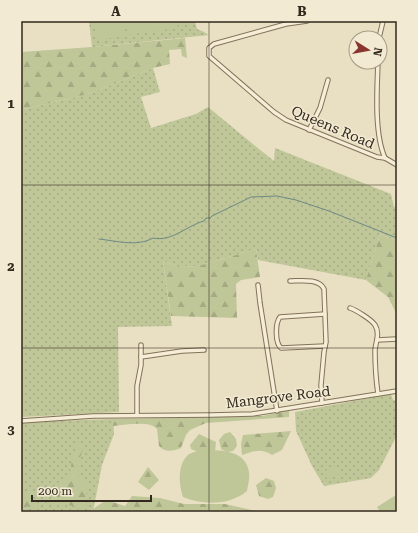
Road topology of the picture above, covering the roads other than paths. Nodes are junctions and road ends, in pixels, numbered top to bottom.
1 (307, 21) edge
2 (378, 70) edge
3 (328, 80) dead end
4 (308, 130) junction
5 (385, 158) junction
6 (397, 165) edge
7 (290, 281) dead end
8 (258, 285) dead end
9 (350, 308) dead end
10 (325, 314) junction
11 (377, 340) junction
12 (397, 340) edge
13 (141, 345) dead end
14 (325, 346) junction
15 (204, 350) dead end
16 (141, 357) junction
17 (397, 391) edge
18 (378, 394) junction
19 (322, 403) junction
20 (277, 411) junction
21 (137, 415) junction
22 (21, 421) edge

1 - 4 street, Queens Road
2 - 5 street
3 - 4 street
4 - 5 street, Queens Road
5 - 6 street, Queens Road
7 - 10 street
8 - 20 street
9 - 11 street
10 - 14 street
10 - 14 street
11 - 12 street
11 - 18 street
13 - 16 street
14 - 19 street
15 - 16 street
16 - 21 street
17 - 18 street, Mangrove Road
18 - 19 street, Mangrove Road
19 - 20 street, Mangrove Road
20 - 21 street, Mangrove Road
21 - 22 street, Mangrove Road

